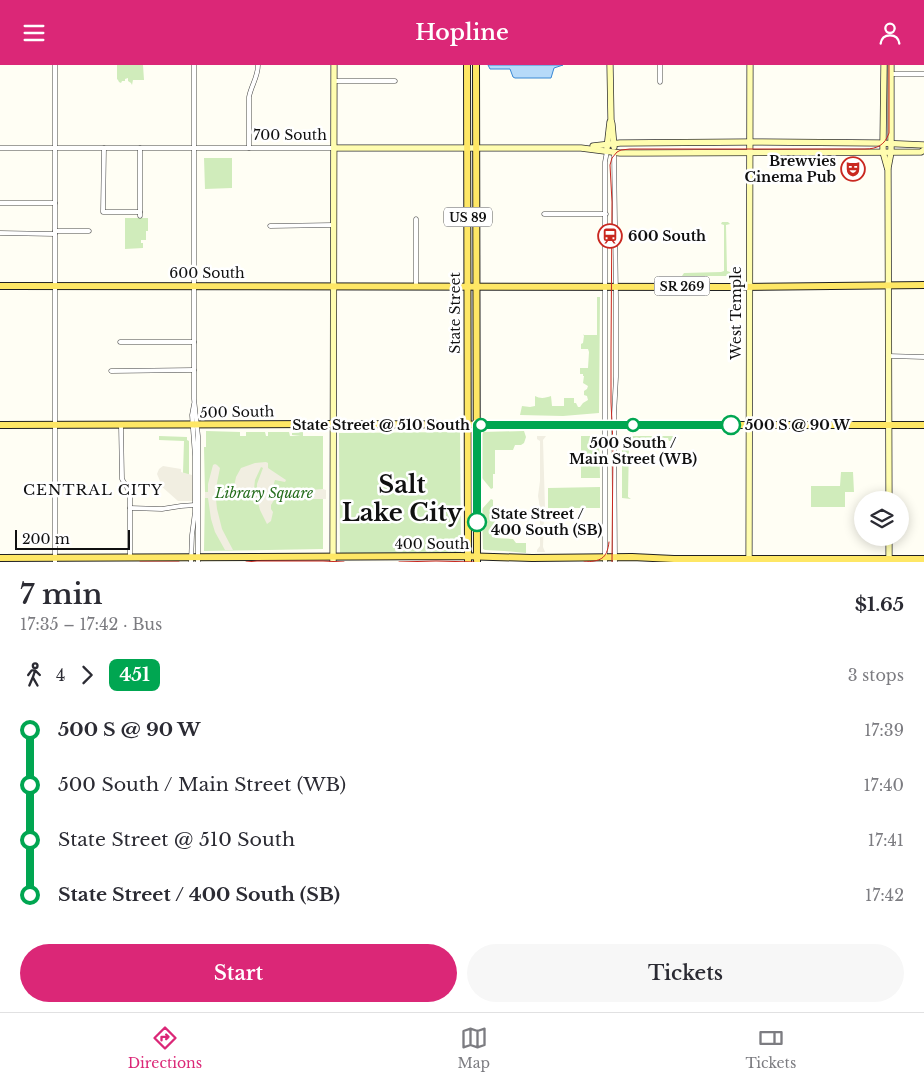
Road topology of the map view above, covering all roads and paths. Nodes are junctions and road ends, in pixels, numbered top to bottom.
1 (55, 65) edge
2 (194, 65) edge
3 (258, 65) edge
4 (334, 65) edge
5 (467, 65) edge
6 (476, 65) edge
7 (610, 65) edge
8 (660, 65) edge
9 (750, 65) edge
10 (884, 65) edge
11 (891, 65) edge
12 (891, 74) junction
13 (924, 74) edge
14 (334, 81) junction
15 (396, 81) dead end
16 (660, 81) dead end
17 (749, 142) junction
18 (882, 143) junction
19 (891, 143) junction
20 (924, 145) edge
21 (609, 146) junction
22 (476, 147) junction
23 (0, 148) edge
24 (55, 148) junction
25 (104, 148) junction
26 (140, 148) junction
27 (194, 148) junction
28 (249, 148) junction
29 (334, 148) junction
30 (468, 148) junction
31 (924, 151) edge
32 (614, 152) junction
33 (749, 152) junction
34 (883, 152) junction
35 (892, 152) junction
36 (888, 170) junction
37 (0, 203) edge
38 (55, 203) junction
39 (544, 214) dead end
40 (606, 214) junction
41 (416, 219) dead end
42 (333, 225) junction
43 (270, 226) dead end
44 (89, 231) dead end
45 (0, 233) edge
46 (55, 233) junction
47 (888, 285) junction
48 (924, 285) edge
49 (0, 286) edge
50 (55, 286) junction
51 (194, 286) junction
52 (333, 286) junction
53 (416, 286) junction
54 (467, 286) junction
55 (476, 286) junction
56 (605, 286) junction
57 (616, 286) junction
58 (749, 287) junction
59 (120, 342) dead end
60 (194, 342) junction
61 (888, 356) junction
62 (924, 357) edge
63 (194, 370) junction
64 (111, 371) dead end
65 (333, 424) junction
66 (0, 425) edge
67 (56, 425) junction
68 (121, 425) junction
69 (195, 425) junction
70 (468, 425) junction
71 (477, 425) junction
72 (606, 425) junction
73 (615, 425) junction
74 (749, 425) junction
75 (888, 425) junction
76 (924, 425) edge
77 (889, 491) edge
78 (195, 505) junction
79 (130, 508) junction
80 (889, 546) edge
81 (0, 558) edge
82 (130, 558) junction
83 (333, 559) edge
84 (468, 559) edge
85 (477, 559) edge
86 (924, 559) edge
87 (55, 560) edge
88 (195, 560) edge
89 (605, 560) edge
90 (615, 560) edge
91 (749, 560) edge
92 (889, 560) edge

1 - 24 street
2 - 27 street
3 - 28 street
4 - 14 street
5 - 30 main road, State Street / US 89
6 - 22 main road, State Street / US 89
7 - 21 street
8 - 16 street
9 - 17 street, West Temple
10 - 18 street
11 - 12 street
12 - 13 street
12 - 19 street
14 - 15 street
14 - 29 street
17 - 18 street, 700 South
17 - 21 street, 700 South
17 - 33 street, West Temple
18 - 19 street, 700 South
18 - 34 street
19 - 20 street, 700 South
19 - 35 street
21 - 22 street, 700 South
21 - 32 street
21 - 40 street
22 - 30 street, 700 South
22 - 55 main road, State Street / US 89
23 - 24 street, 700 South
24 - 25 street, 700 South
24 - 38 street
25 - 26 street, 700 South
25 - 26 street
26 - 27 street, 700 South
27 - 28 street, 700 South
27 - 51 street
28 - 29 street, 700 South
29 - 30 street, 700 South
29 - 42 street
30 - 54 main road, State Street / US 89
31 - 35 street
32 - 33 street
32 - 57 street
33 - 34 street
33 - 58 street, West Temple
34 - 35 street
34 - 36 street
35 - 36 street
36 - 47 street
37 - 38 street
38 - 46 street
39 - 40 street
40 - 56 street
41 - 53 street
42 - 43 street
42 - 52 street
44 - 46 street
45 - 46 street
46 - 50 street
47 - 48 main road, 600 South / SR 269
47 - 58 main road, 600 South / SR 269
47 - 61 street
49 - 50 main road, 600 South
50 - 51 main road, 600 South
50 - 67 street
51 - 52 main road, 600 South
51 - 60 street
52 - 53 main road, 600 South
52 - 65 street
53 - 54 main road, 600 South
54 - 55 main road, 600 South / SR 269
54 - 70 main road, State Street / US 89
55 - 56 main road, 600 South / SR 269
55 - 71 main road, State Street / US 89
56 - 57 main road, 600 South / SR 269
56 - 72 street
57 - 58 main road, 600 South / SR 269
57 - 73 street
58 - 74 street, West Temple
59 - 60 street
60 - 63 street
61 - 62 street
61 - 75 street
63 - 64 street
63 - 69 street
65 - 69 main road, 500 South
65 - 70 main road, 500 South
65 - 83 street
66 - 67 main road, 500 South
67 - 68 main road, 500 South
67 - 87 street
68 - 69 main road, 500 South
68 - 79 street
69 - 78 street
69 - 88 street
70 - 71 main road, 500 South
70 - 84 main road, State Street / US 89
71 - 72 main road, 500 South
71 - 85 main road, State Street / US 89
72 - 73 main road, 500 South
72 - 89 street
73 - 74 main road, 500 South
73 - 90 street
74 - 75 main road, 500 South
74 - 91 street, West Temple
75 - 76 main road, 500 South
75 - 77 street
78 - 79 street
78 - 88 street
79 - 82 street
80 - 92 street
81 - 87 main road, 400 South
82 - 87 main road, 400 South
82 - 88 main road, 400 South
83 - 84 main road, 400 South
83 - 88 main road, 400 South
84 - 85 main road, 400 South
85 - 89 main road, 400 South
86 - 92 main road, 400 South
89 - 90 main road, 400 South
90 - 91 main road, 400 South
91 - 92 main road, 400 South

